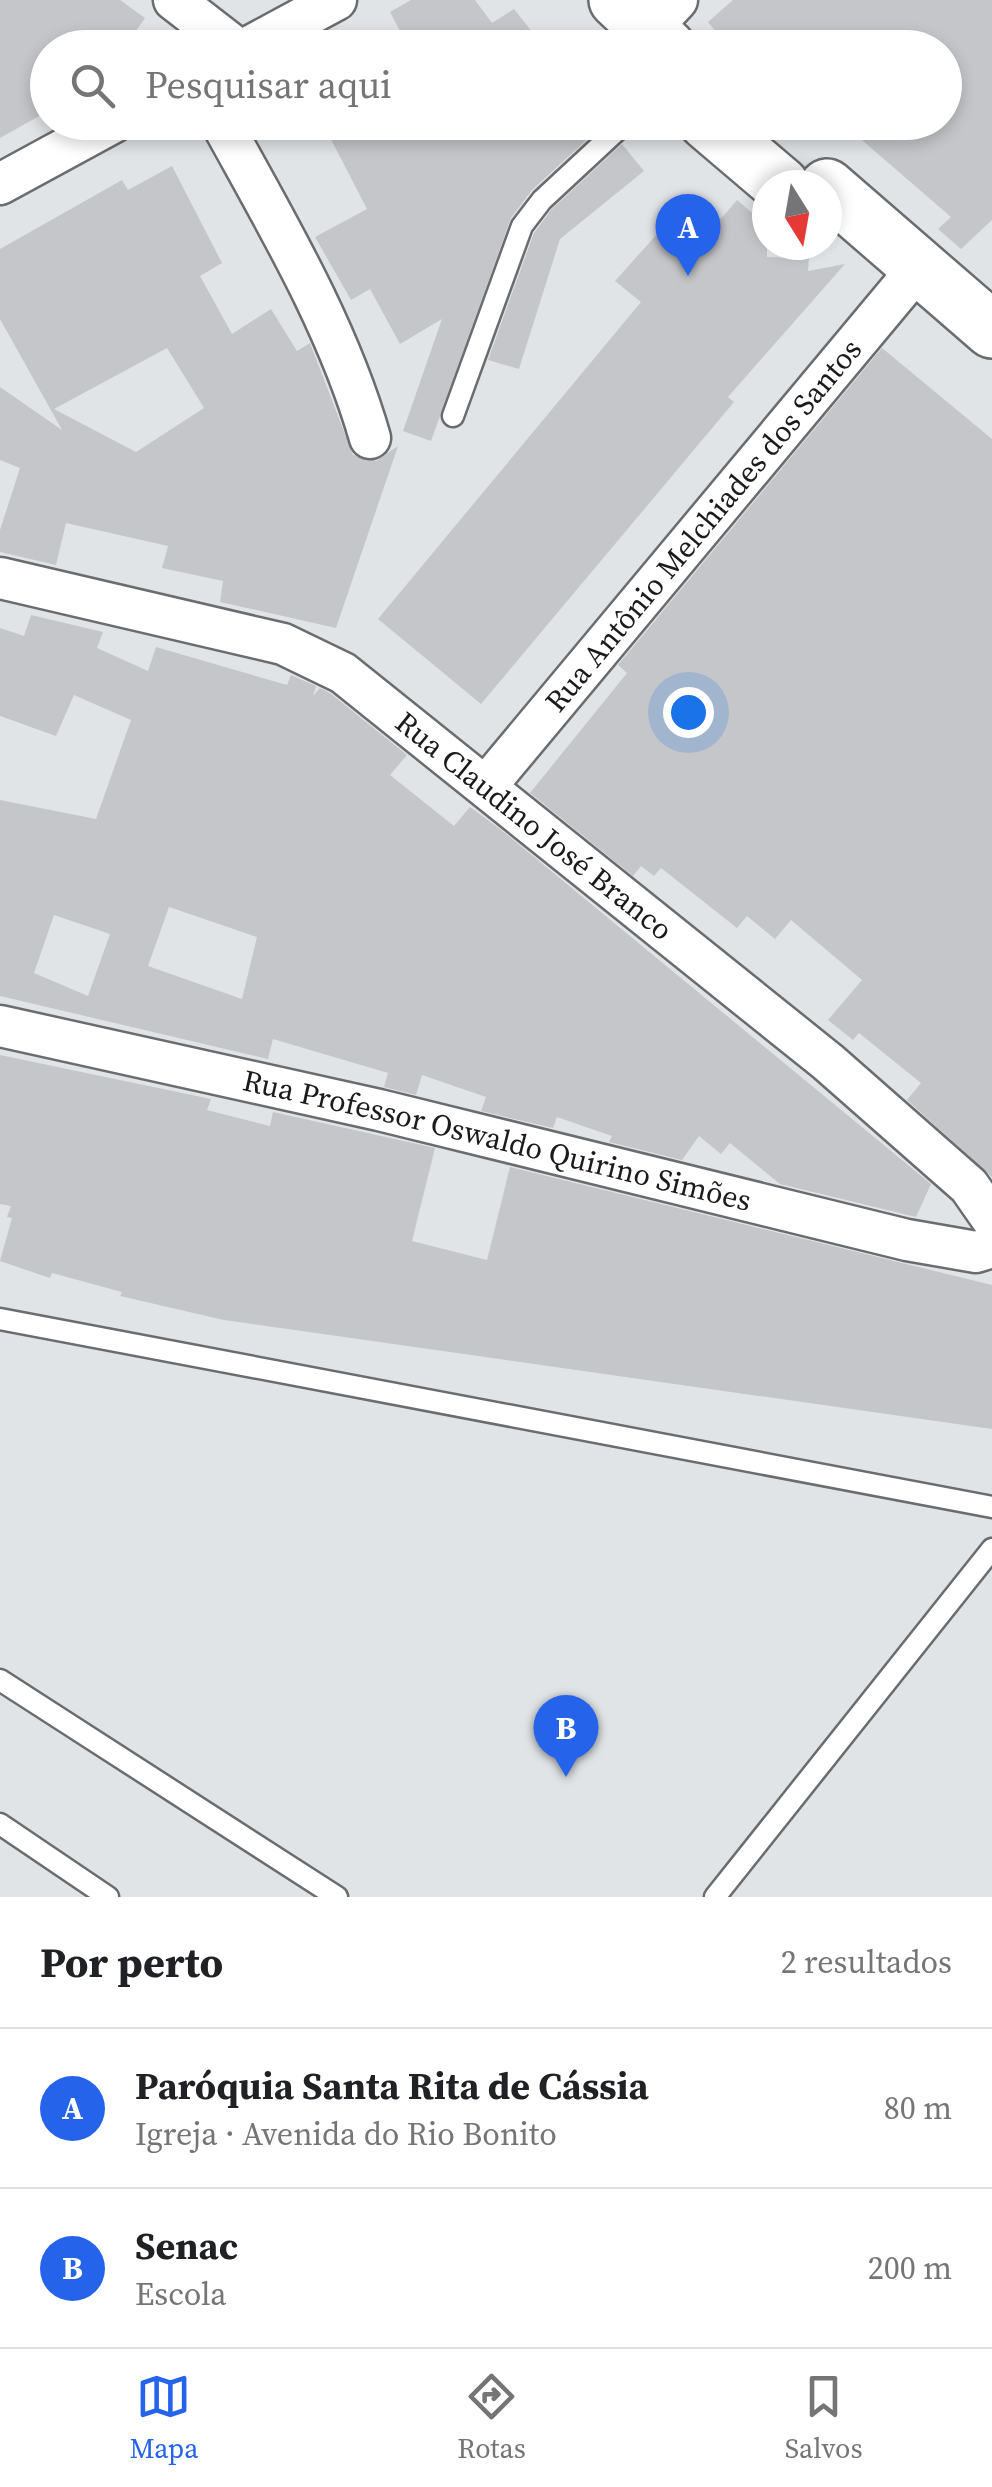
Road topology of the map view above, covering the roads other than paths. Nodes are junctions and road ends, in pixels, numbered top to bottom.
1 (174, 0) edge
2 (336, 0) edge
3 (578, 0) edge
4 (645, 29) edge
5 (213, 30) edge
6 (280, 30) edge
7 (81, 140) edge
8 (231, 140) edge
9 (607, 140) edge
10 (728, 140) edge
11 (774, 140) edge
12 (763, 170) edge
13 (808, 170) edge
14 (0, 184) edge
15 (842, 203) edge
16 (842, 234) edge
17 (909, 276) junction
18 (992, 330) edge
19 (992, 362) edge
20 (454, 416) dead end
21 (370, 438) dead end
22 (0, 578) edge
23 (487, 785) junction
24 (0, 1026) edge
25 (992, 1219) edge
26 (992, 1248) edge
27 (0, 1319) edge
28 (992, 1507) edge
29 (992, 1548) edge
30 (0, 1680) edge
31 (0, 1824) edge
32 (108, 1897) edge
33 (337, 1897) edge
34 (715, 1897) edge

1 - 5 street
2 - 6 street
3 - 4 main road
7 - 14 street
8 - 21 street
9 - 20 lane
10 - 12 main road
11 - 13 main road
15 - 17 main road
16 - 17 main road
17 - 18 main road
17 - 19 main road
17 - 23 street, Rua Antônio Melchiades dos Santos
22 - 23 street, Rua Claudino José Branco
23 - 25 street, Rua Claudino José Branco
24 - 26 street, Rua Professor Oswaldo Quirino Simões
27 - 28 lane
29 - 34 lane
30 - 33 lane
31 - 32 lane

